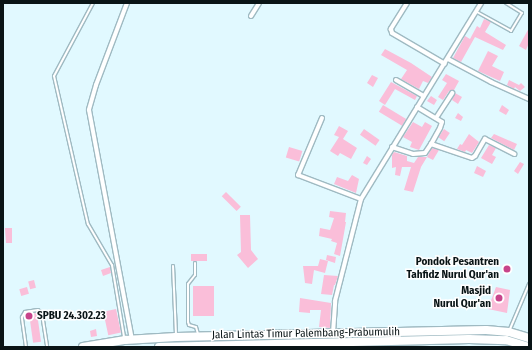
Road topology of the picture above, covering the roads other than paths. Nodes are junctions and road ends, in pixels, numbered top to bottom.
1 (93, 3) edge
2 (128, 3) edge
3 (259, 3) edge
4 (407, 3) edge
5 (481, 3) edge
6 (506, 3) edge
7 (476, 12) junction
8 (251, 16) dead end
9 (448, 59) junction
10 (445, 64) junction
11 (396, 80) dead end
12 (452, 93) dead end
13 (424, 96) junction
14 (529, 99) edge
15 (417, 107) junction
16 (322, 118) dead end
17 (436, 118) junction
18 (431, 144) junction
19 (392, 147) junction
20 (514, 154) dead end
21 (361, 199) junction
22 (195, 263) dead end
23 (173, 266) dead end
24 (529, 284) edge
25 (509, 332) junction
26 (333, 334) junction
27 (176, 337) junction
28 (198, 337) junction
29 (529, 338) edge
30 (128, 340) junction
31 (26, 347) edge
32 (47, 347) edge
33 (83, 347) edge
34 (159, 347) edge
35 (529, 347) edge

1 - 30 lane
2 - 30 street
3 - 8 street
4 - 10 street
5 - 7 street
6 - 7 lane
7 - 9 street
9 - 10 street
9 - 14 street
10 - 13 street
11 - 13 street
12 - 17 street
13 - 15 street
15 - 17 street
15 - 19 street
16 - 21 street
17 - 18 street
18 - 19 street
18 - 20 street
19 - 21 street
21 - 26 street
22 - 28 lane
23 - 27 lane
24 - 25 lane
25 - 26 highway, Jalan Lintas Timur Palembang-Prabumulih
25 - 29 highway, Jalan Lintas Timur Palembang-Prabumulih
26 - 28 highway, Jalan Lintas Timur Palembang-Prabumulih
27 - 28 highway, Jalan Lintas Timur Palembang-Prabumulih
27 - 30 highway, Jalan Lintas Timur Palembang-Prabumulih
30 - 33 highway, Jalan Lintas Timur Palembang-Prabumulih
31 - 32 lane
34 - 35 highway, Jalan Lintas Timur Palembang-Prabumulih

